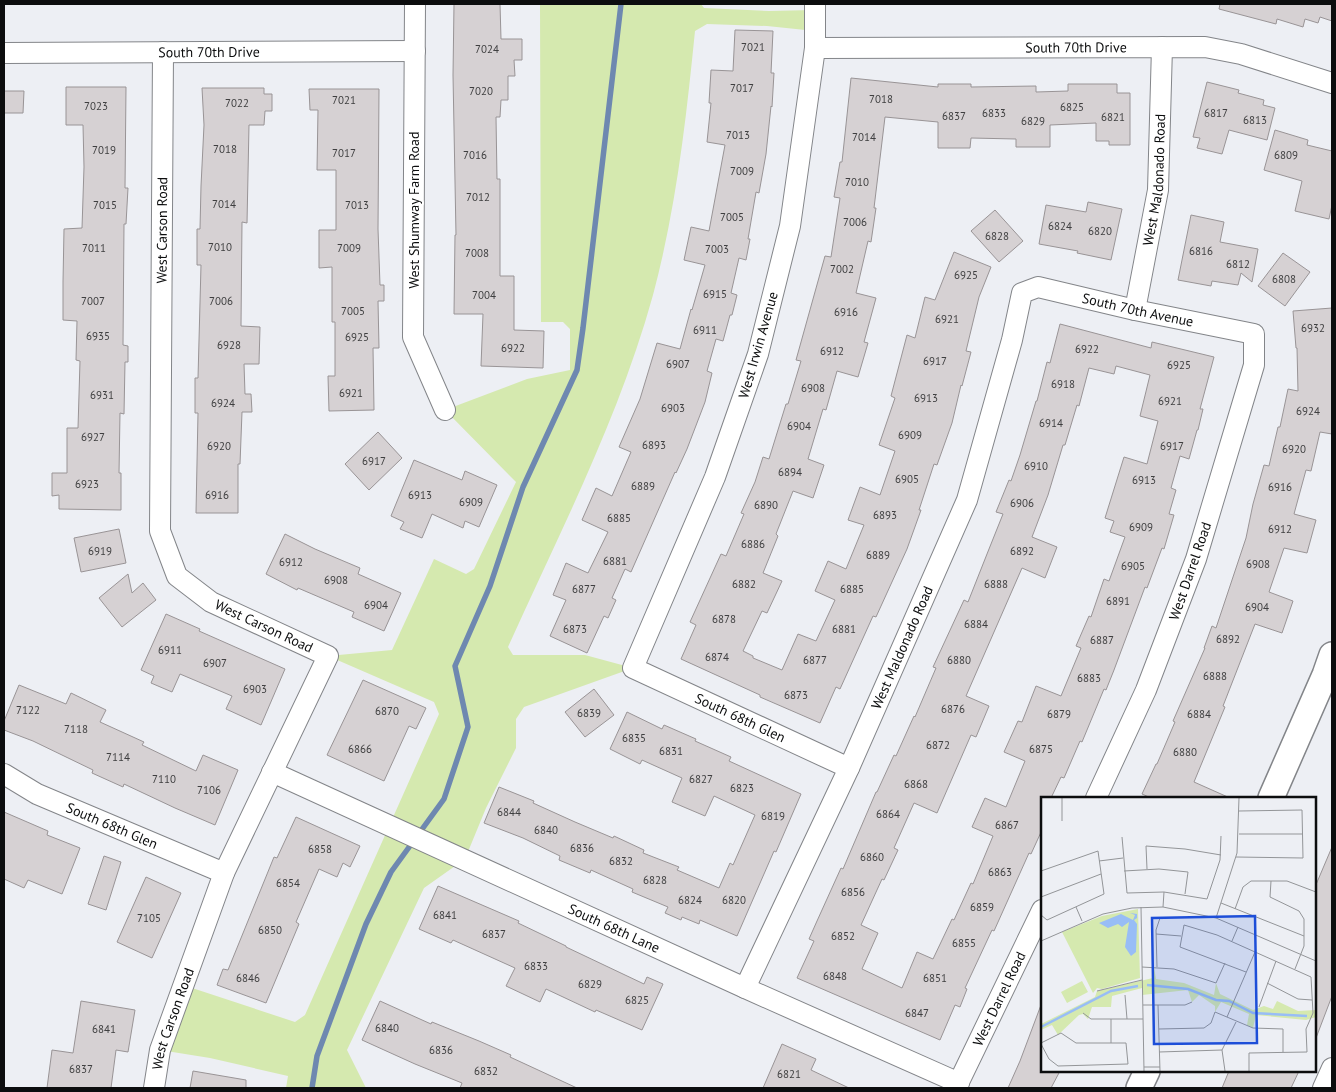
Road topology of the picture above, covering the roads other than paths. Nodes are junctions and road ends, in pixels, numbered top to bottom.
1 (415, 4) edge
2 (814, 4) edge
3 (1162, 47) junction
4 (815, 48) junction
5 (415, 51) junction
6 (163, 52) junction
7 (4, 53) edge
8 (1332, 83) edge
9 (1022, 293) joint
10 (1135, 310) junction
11 (1254, 334) joint
12 (445, 410) dead end
13 (633, 668) joint
14 (1330, 669) edge
15 (848, 768) junction
16 (272, 772) junction
17 (4, 774) edge
18 (1096, 797) edge
19 (1271, 797) edge
20 (224, 873) junction
21 (1041, 912) edge
22 (745, 988) junction
23 (1332, 1068) edge
24 (1147, 1072) edge
25 (958, 1085) edge
26 (154, 1088) edge
27 (1139, 1088) edge
28 (1323, 1088) edge

1 - 5 street, West Shumway Farm Road
2 - 4 street, West Irwin Avenue
3 - 4 street, South 70th Drive
3 - 8 street, South 70th Drive
3 - 10 street, West Maldonado Road
4 - 13 street, West Irwin Avenue
5 - 6 street, South 70th Drive
5 - 12 street, West Shumway Farm Road
6 - 7 street, South 70th Drive
6 - 16 street, West Carson Road
9 - 10 street, South 70th Avenue
9 - 15 street, West Maldonado Road
10 - 11 street, South 70th Avenue
11 - 18 street, West Darrel Road
13 - 15 street, South 68th Glen
14 - 19 street
15 - 22 street, West Maldonado Road
16 - 20 street, West Carson Road
16 - 22 street, South 68th Lane
17 - 20 street, South 68th Glen
20 - 26 street, West Carson Road
21 - 25 street, West Darrel Road
22 - 25 street, South 68th Lane
23 - 28 street
24 - 27 street

